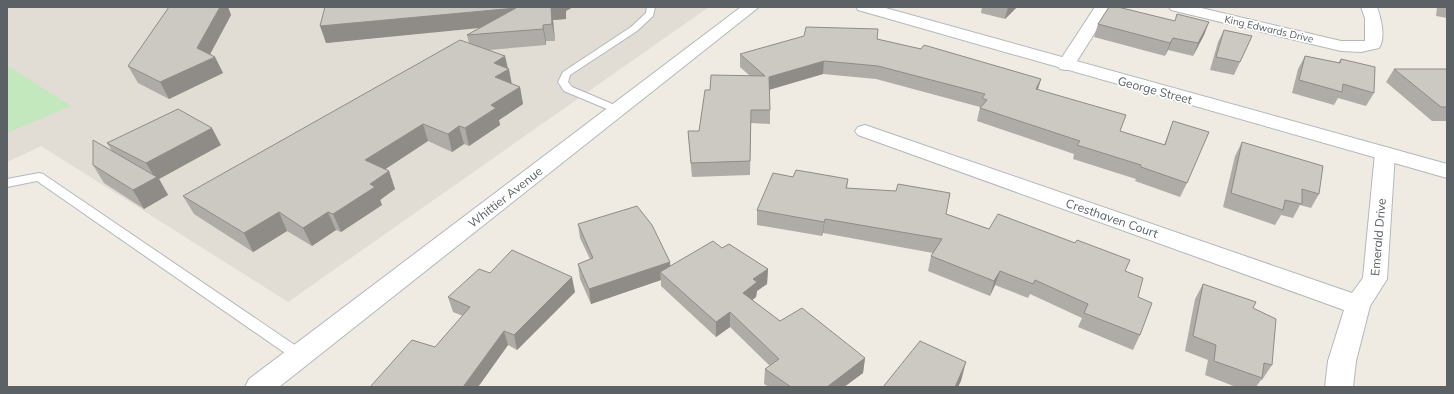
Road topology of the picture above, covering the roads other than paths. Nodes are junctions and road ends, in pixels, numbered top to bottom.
1 (651, 7) edge
2 (751, 7) edge
3 (864, 7) edge
4 (1104, 7) edge
5 (1177, 7) edge
6 (1369, 7) edge
7 (1066, 65) junction
8 (618, 110) junction
9 (866, 131) dead end
10 (1385, 153) junction
11 (1447, 171) edge
12 (7, 183) edge
13 (1358, 305) junction
14 (300, 356) junction
15 (259, 387) edge
16 (1339, 387) edge

1 - 8 lane
2 - 8 street, Whittier Avenue
3 - 7 street, George Street
4 - 7 street
5 - 6 street, King Edwards Drive
7 - 10 street, George Street
8 - 14 street, Whittier Avenue
9 - 13 street, Cresthaven Court
10 - 11 street, George Street
10 - 13 street, Emerald Drive
12 - 14 lane
13 - 16 street, Emerald Drive
14 - 15 street, Whittier Avenue

